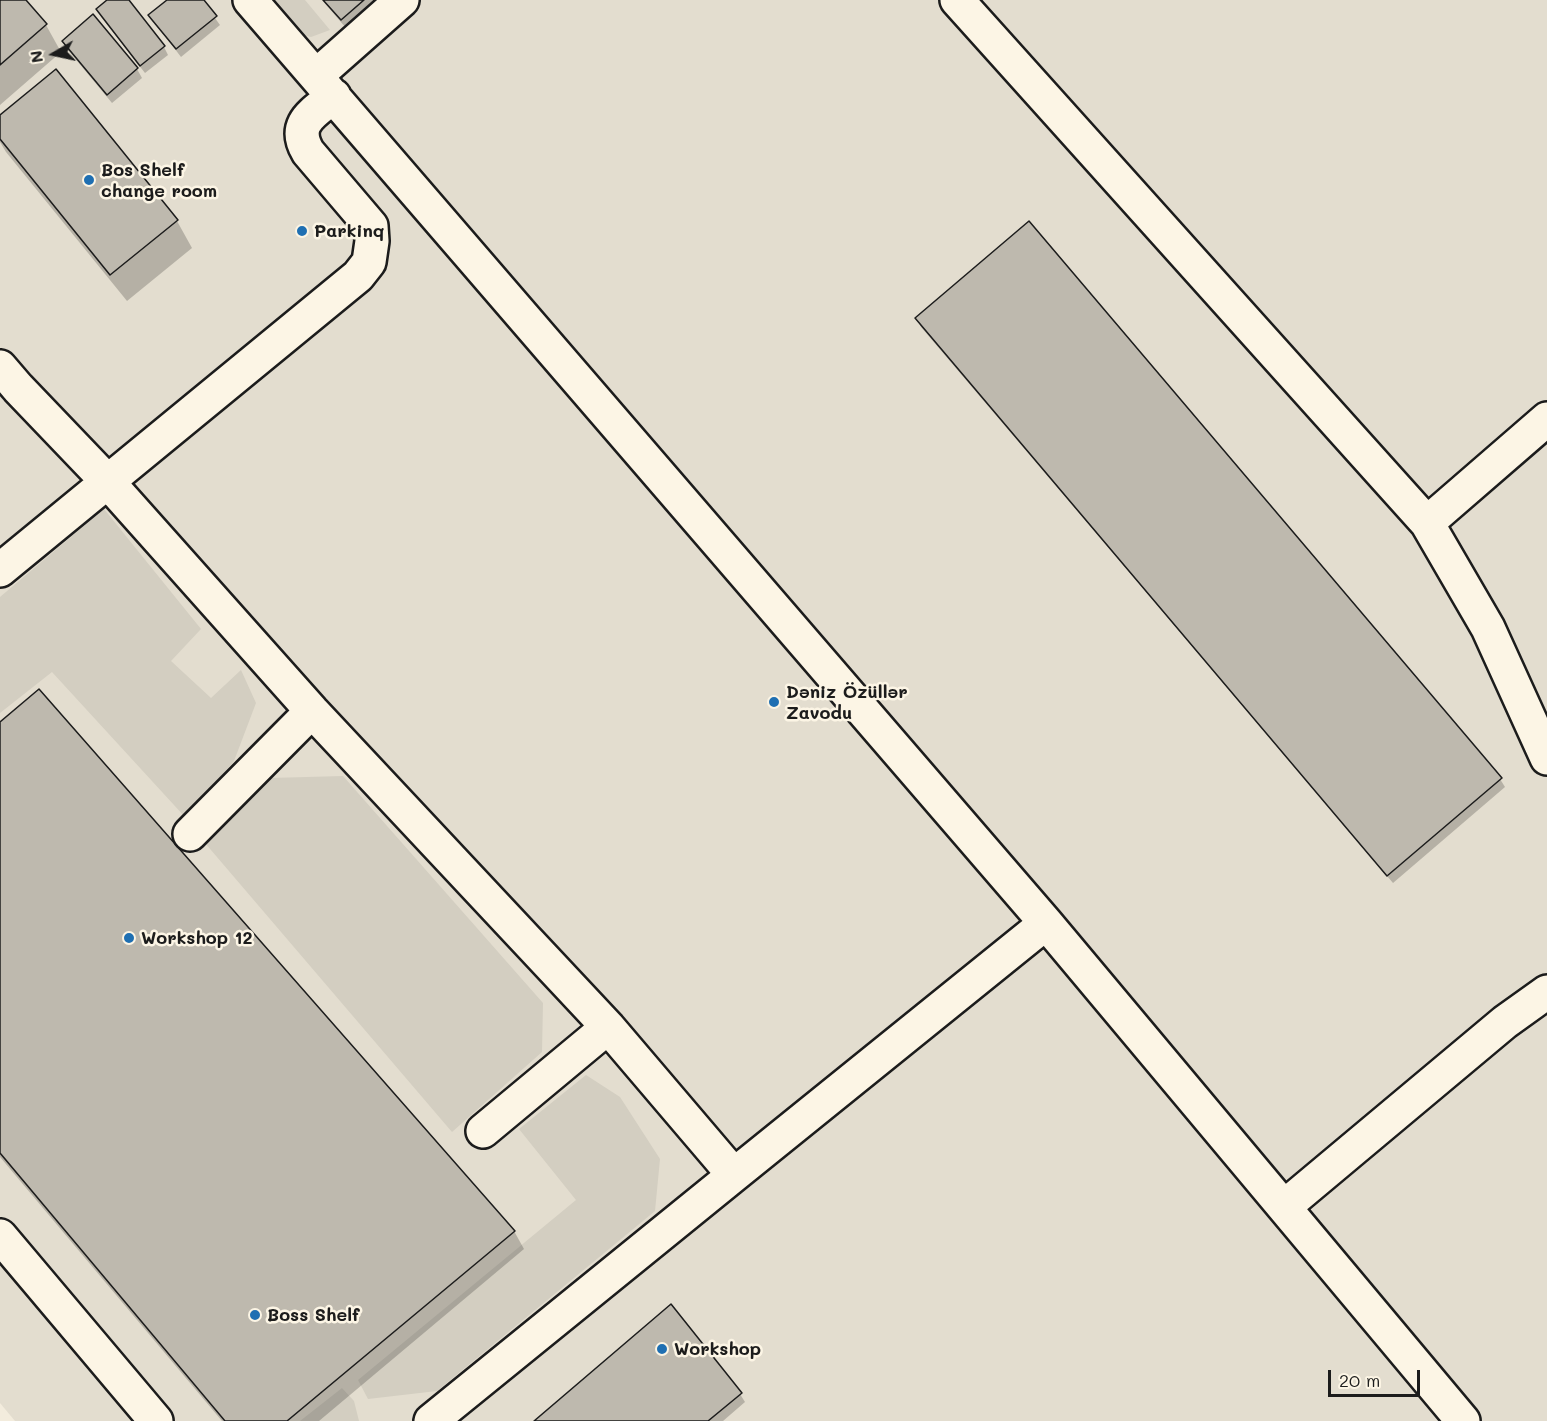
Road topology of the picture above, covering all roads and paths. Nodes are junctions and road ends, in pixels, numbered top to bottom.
1 (250, 0) edge
2 (402, 0) edge
3 (957, 0) edge
4 (325, 86) junction
5 (0, 367) edge
6 (1547, 418) edge
7 (107, 480) junction
8 (1427, 524) junction
9 (0, 570) edge
10 (312, 711) junction
11 (1547, 758) edge
12 (190, 834) dead end
13 (1046, 923) junction
14 (1547, 992) edge
15 (608, 1027) junction
16 (483, 1131) dead end
17 (734, 1175) junction
18 (1284, 1207) junction
19 (0, 1236) edge
20 (156, 1421) edge
21 (431, 1421) edge
22 (1463, 1421) edge

1 - 4 lane
2 - 4 lane
3 - 8 lane
4 - 7 lane
4 - 13 lane
5 - 7 lane
6 - 8 lane
7 - 9 lane
7 - 10 lane
8 - 11 lane
10 - 12 lane
10 - 15 lane
13 - 17 lane
13 - 18 lane
14 - 18 lane
15 - 16 lane
15 - 17 lane
17 - 21 lane
18 - 22 lane
19 - 20 lane

